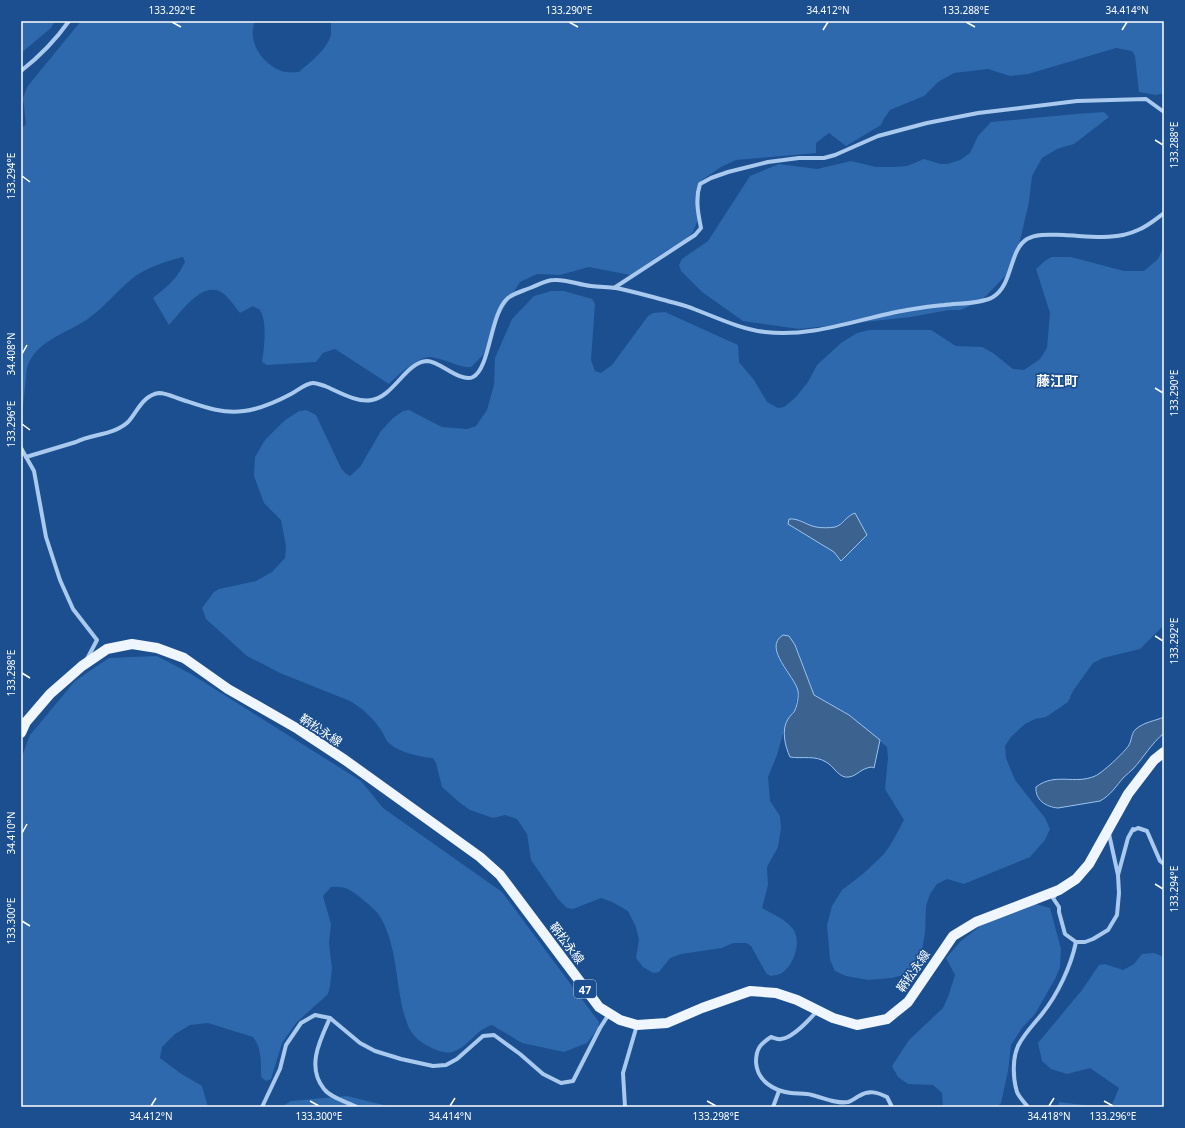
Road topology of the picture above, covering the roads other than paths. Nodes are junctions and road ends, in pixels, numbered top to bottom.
1 (69, 21) edge
2 (21, 71) edge
3 (1164, 112) edge
4 (1164, 212) edge
5 (614, 288) junction
6 (21, 448) edge
7 (26, 457) junction
8 (84, 664) junction
9 (21, 733) edge
10 (1164, 752) edge
11 (1108, 831) junction
12 (1163, 861) edge
13 (1118, 875) junction
14 (1059, 890) junction
15 (1076, 942) junction
16 (817, 1011) junction
17 (609, 1014) junction
18 (330, 1018) junction
19 (637, 1025) junction
20 (779, 1090) junction
21 (262, 1107) edge
22 (357, 1107) edge
23 (625, 1107) edge
24 (773, 1107) edge
25 (892, 1107) edge
26 (1028, 1107) edge

1 - 2 street
3 - 5 street
4 - 5 street
5 - 7 street
6 - 7 street
7 - 8 street
8 - 9 main road, 鞆松永線 / 47
8 - 17 main road, 鞆松永線 / 47
10 - 11 main road, 鞆松永線 / 47
11 - 13 street
11 - 14 main road, 鞆松永線 / 47
12 - 13 street
13 - 15 street
14 - 15 street
14 - 16 main road, 鞆松永線 / 47
15 - 26 street
16 - 19 main road, 鞆松永線 / 47
16 - 20 street
17 - 18 street
17 - 19 main road, 鞆松永線 / 47
18 - 21 street
18 - 22 street
19 - 23 street
20 - 24 street
20 - 25 street

